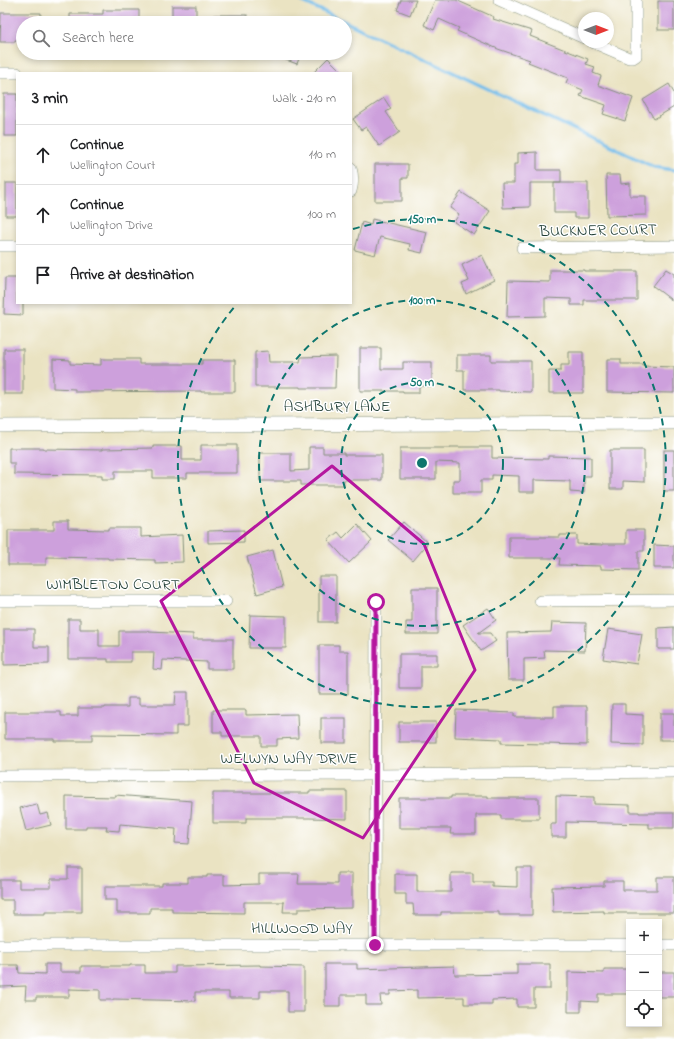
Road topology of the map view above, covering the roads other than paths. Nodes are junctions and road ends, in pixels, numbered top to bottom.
1 (499, 0) edge
2 (636, 0) edge
3 (578, 35) edge
4 (606, 48) edge
5 (0, 73) edge
6 (16, 73) edge
7 (352, 172) edge
8 (352, 186) edge
9 (0, 246) edge
10 (16, 246) edge
11 (674, 246) edge
12 (522, 248) dead end
13 (674, 423) edge
14 (0, 426) edge
15 (674, 600) edge
16 (540, 601) dead end
17 (0, 602) edge
18 (226, 602) dead end
19 (376, 602) dead end
20 (674, 772) edge
21 (376, 775) junction
22 (0, 776) edge
23 (0, 945) edge
24 (375, 945) junction
25 (626, 945) edge
26 (662, 945) edge
27 (674, 945) edge

1 - 3 street
2 - 4 street
5 - 6 street
7 - 8 street
9 - 10 street
11 - 12 street, BUCKNER COURT
13 - 14 street, ASHBURY LANE
15 - 16 street
17 - 18 street, WIMBLETON COURT
19 - 21 street
20 - 21 street, WELWYN WAY DRIVE
21 - 22 street, WELWYN WAY DRIVE
21 - 24 street
23 - 24 street, HILLWOOD WAY
24 - 25 street, HILLWOOD WAY
26 - 27 street

